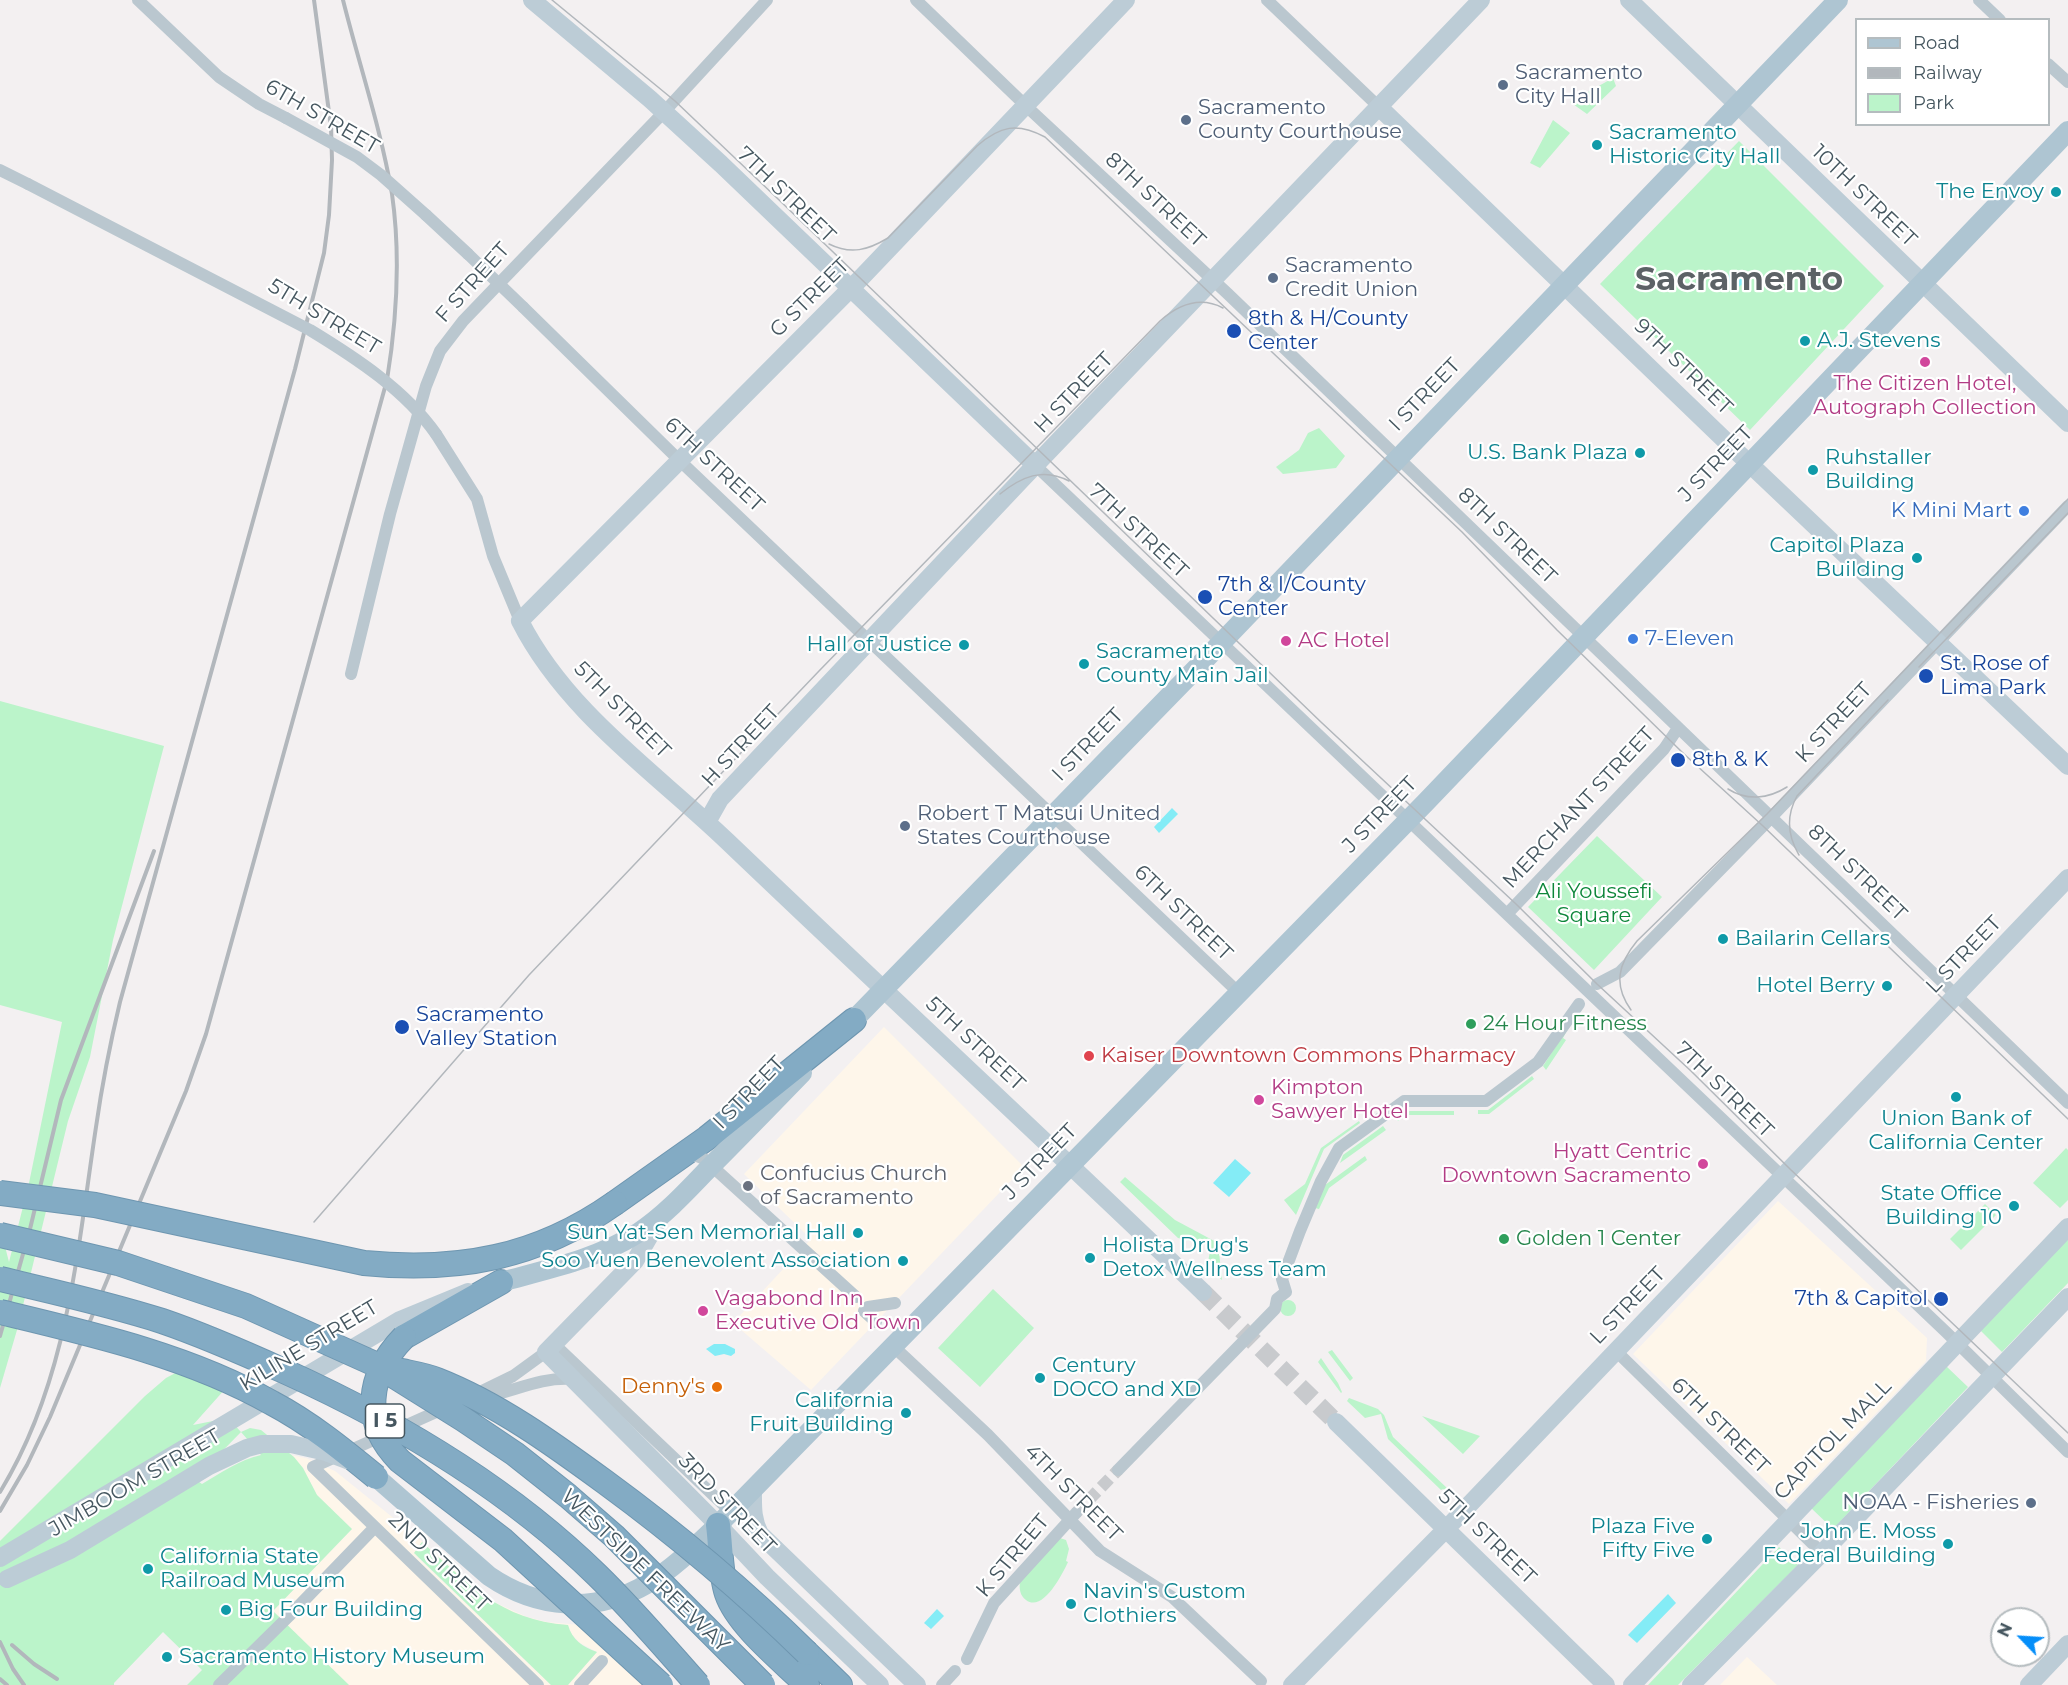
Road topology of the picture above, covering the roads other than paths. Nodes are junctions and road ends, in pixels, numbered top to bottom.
1 (138, 0) edge
2 (532, 0) edge
3 (767, 0) edge
4 (916, 0) edge
5 (1126, 0) edge
6 (1267, 0) edge
7 (1481, 0) edge
8 (1629, 0) edge
9 (1838, 0) edge
10 (1979, 0) edge
11 (1998, 18) edge
12 (2050, 65) edge
13 (2068, 82) edge
14 (1737, 104) junction
15 (1025, 105) junction
16 (1379, 107) junction
17 (664, 112) junction
18 (2068, 131) edge
19 (0, 170) edge
20 (1213, 280) junction
21 (1922, 283) junction
22 (1565, 284) junction
23 (852, 288) junction
24 (2068, 423) edge
25 (1398, 458) junction
26 (681, 460) junction
27 (1749, 463) junction
28 (1036, 466) junction
29 (2068, 506) edge
30 (520, 621) junction
31 (1584, 637) junction
32 (869, 641) junction
33 (1938, 641) junction
34 (1222, 642) junction
35 (351, 674) dead end
36 (1678, 728) junction
37 (2068, 766) edge
38 (1053, 816) junction
39 (1771, 817) junction
40 (1409, 820) junction
41 (707, 822) junction
42 (2068, 878) edge
43 (1507, 914) junction
44 (1598, 984) dead end
45 (884, 990) junction
46 (1238, 992) junction
47 (1957, 995) junction
48 (1579, 1004) dead end
49 (854, 1020) junction
50 (2068, 1103) edge
51 (683, 1156) junction
52 (1070, 1165) junction
53 (711, 1166) junction
54 (1783, 1177) junction
55 (0, 1193) edge
56 (661, 1216) junction
57 (2068, 1227) edge
58 (0, 1235) edge
59 (0, 1279) edge
60 (501, 1282) joint
61 (1203, 1292) tunnel mouth
62 (856, 1297) dead end
63 (2068, 1297) edge
64 (895, 1302) dead end
65 (0, 1312) edge
66 (876, 1322) dead end
67 (402, 1328) junction
68 (1958, 1343) junction
69 (894, 1346) junction
70 (550, 1348) junction
71 (1616, 1352) junction
72 (375, 1364) junction
73 (1991, 1376) junction
74 (572, 1379) junction
75 (461, 1401) junction
76 (1336, 1422) tunnel mouth
77 (2068, 1452) edge
78 (313, 1467) joint
79 (1118, 1470) tunnel mouth
80 (376, 1477) junction
81 (753, 1490) junction
82 (1073, 1517) junction
83 (725, 1518) junction
84 (1788, 1520) junction
85 (375, 1527) junction
86 (1447, 1528) junction
87 (1822, 1553) junction
88 (0, 1558) edge
89 (2, 1581) edge
90 (2068, 1644) edge
91 (967, 1659) dead end
92 (602, 1661) dead end
93 (955, 1671) dead end
94 (1261, 1681) dead end
95 (219, 1685) edge
96 (538, 1685) edge
97 (580, 1685) edge
98 (661, 1685) edge
99 (698, 1685) edge
100 (763, 1685) edge
101 (807, 1685) edge
102 (840, 1685) edge
103 (880, 1685) edge
104 (917, 1685) edge
105 (942, 1685) edge
106 (1292, 1685) edge
107 (1606, 1685) edge
108 (1632, 1685) edge
109 (1691, 1685) edge
110 (2029, 1685) edge

1 - 26 street, 6TH STREET, bridge
2 - 17 main road, 7TH STREET
3 - 17 street, F STREET
4 - 15 street, 8TH STREET
5 - 15 main road, G STREET
6 - 16 street, 9TH STREET
7 - 16 main road, H STREET
8 - 14 main road, 10TH STREET
9 - 14 main road, I STREET
10 - 11 street
12 - 13 street
14 - 21 main road, 10TH STREET
14 - 22 main road, I STREET
15 - 20 street, 8TH STREET
15 - 23 main road, G STREET
16 - 20 main road, H STREET
16 - 22 main road, 9TH STREET
17 - 23 main road, 7TH STREET
17 - 35 street, F STREET
18 - 21 main road, J STREET
19 - 30 street, 5TH STREET, bridge
20 - 25 street, 8TH STREET
20 - 28 main road, H STREET
21 - 24 main road, 10TH STREET
21 - 27 main road, J STREET
22 - 25 main road, I STREET
22 - 27 main road, 9TH STREET
23 - 26 main road, G STREET
23 - 28 main road, 7TH STREET
25 - 31 street, 8TH STREET
25 - 34 main road, I STREET
26 - 30 main road, G STREET
26 - 32 street, 6TH STREET
27 - 31 main road, J STREET
27 - 33 main road, 9TH STREET
28 - 32 main road, H STREET
28 - 34 street, 7TH STREET
29 - 33 street, K STREET
30 - 41 main road, 5TH STREET
31 - 36 street, 8TH STREET
31 - 40 main road, J STREET
32 - 38 street, 6TH STREET
32 - 41 main road, H STREET
33 - 37 main road, 9TH STREET
33 - 39 street, K STREET
34 - 38 main road, I STREET
34 - 40 street, 7TH STREET
36 - 39 street, 8TH STREET
36 - 43 street, MERCHANT STREET
38 - 45 main road, I STREET
38 - 46 street, 6TH STREET
39 - 44 street, K STREET
39 - 47 street, 8TH STREET
40 - 43 street, 7TH STREET
40 - 46 main road, J STREET
41 - 45 main road, 5TH STREET
42 - 47 main road, L STREET
43 - 54 street, 7TH STREET
45 - 49 main road, I STREET
45 - 52 main road, 5TH STREET
46 - 52 main road, J STREET
47 - 50 street, 8TH STREET
47 - 54 main road, L STREET
48 - 79 street
49 - 51 highway
49 - 53 main road, I STREET
51 - 53 street
51 - 55 highway, bridge
52 - 61 main road, 5TH STREET
52 - 69 main road, J STREET
53 - 56 main road, I STREET
53 - 62 street
54 - 68 street, 7TH STREET
54 - 71 main road, L STREET
56 - 60 main road
56 - 70 main road, I STREET
57 - 68 main road, CAPITOL MALL
58 - 72 highway, WESTSIDE FREEWAY / I 5, bridge
59 - 99 highway, WESTSIDE FREEWAY / I 5, bridge
60 - 67 highway
63 - 73 main road
64 - 66 street
65 - 80 highway, bridge
67 - 88 main road, KILINE STREET, bridge
67 - 98 highway, bridge
68 - 73 street, 7TH STREET
68 - 84 main road, CAPITOL MALL
69 - 81 main road, J STREET
69 - 82 street, 4TH STREET
70 - 74 main road, 3RD STREET
70 - 75 street, I STREET
70 - 83 street, 3RD STREET
71 - 84 street, 6TH STREET
71 - 86 main road, L STREET
72 - 100 highway, WESTSIDE FREEWAY / I 5, bridge
72 - 102 highway, bridge
73 - 77 street, 7TH STREET
73 - 87 main road
74 - 75 street, I STREET
74 - 83 main road, 3RD STREET
75 - 78 street, I STREET
76 - 86 main road, 5TH STREET
78 - 85 street, 2ND STREET
80 - 83 main road, JIMBOOM STREET
80 - 89 main road, JIMBOOM STREET, bridge
81 - 83 main road, J STREET
81 - 104 main road, 3RD STREET
82 - 91 street, K STREET
82 - 94 street, 4TH STREET
83 - 101 highway
83 - 103 main road, 3RD STREET
84 - 87 street, 6TH STREET
84 - 108 main road, CAPITOL MALL
85 - 95 street
85 - 96 street, 2ND STREET
86 - 106 main road, L STREET
86 - 107 main road, 5TH STREET
87 - 109 main road
90 - 110 main road
92 - 97 street
93 - 105 street

